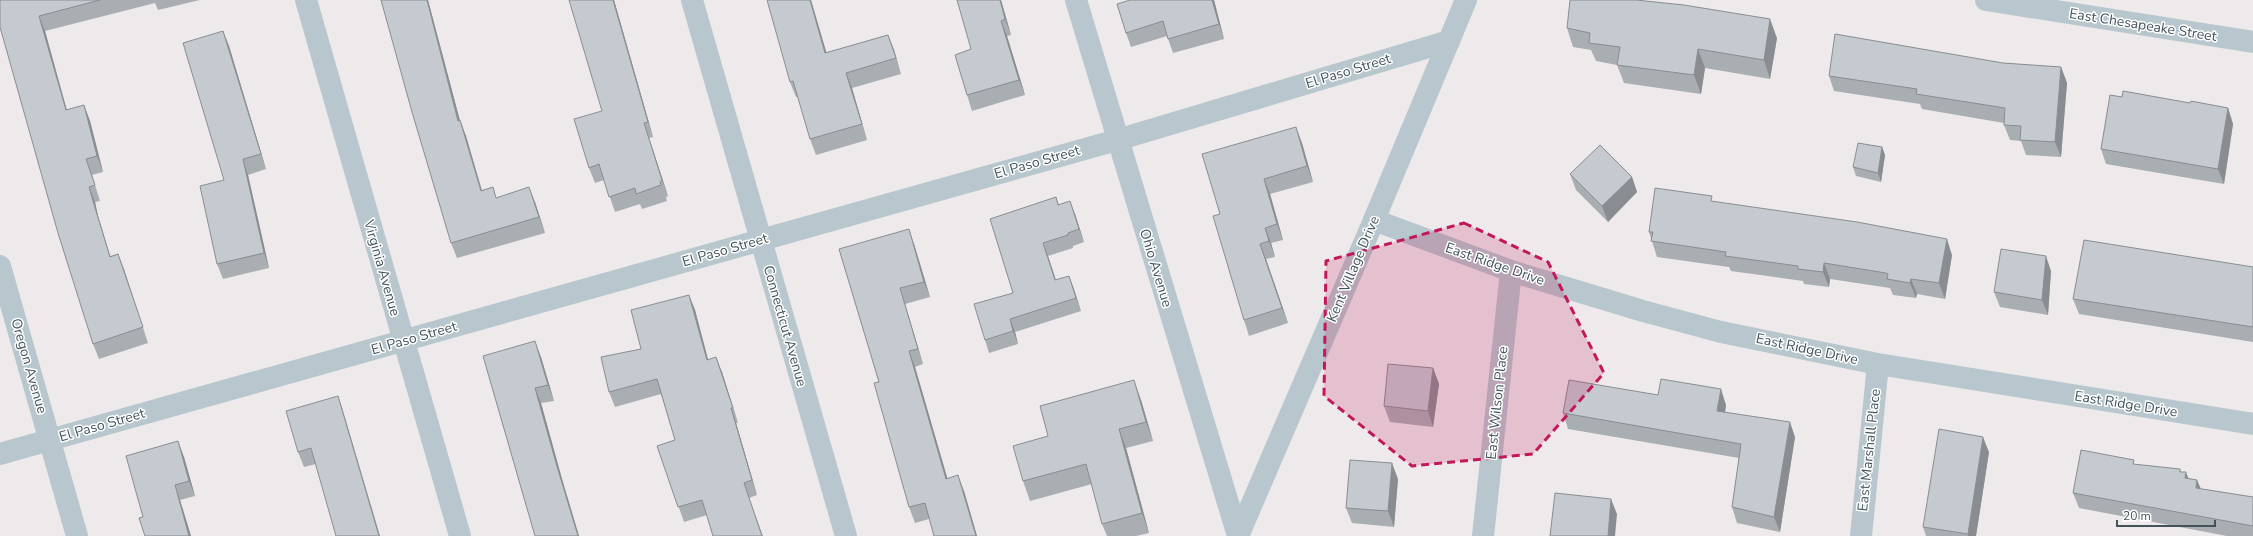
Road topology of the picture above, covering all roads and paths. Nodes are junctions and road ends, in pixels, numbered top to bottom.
1 (306, 0) edge
2 (692, 0) edge
3 (1076, 0) edge
4 (1466, 0) edge
5 (1986, 0) edge
6 (1449, 41) junction
7 (2253, 42) edge
8 (1117, 140) junction
9 (1374, 220) junction
10 (761, 240) junction
11 (0, 266) edge
12 (1511, 270) junction
13 (403, 341) junction
14 (1878, 364) junction
15 (2253, 424) edge
16 (50, 440) junction
17 (0, 454) edge
18 (77, 536) edge
19 (460, 536) edge
20 (846, 536) edge
21 (1238, 536) edge
22 (1484, 536) edge
23 (1861, 536) edge

1 - 13 street, Virginia Avenue
2 - 10 street, Connecticut Avenue
3 - 8 street, Ohio Avenue
4 - 6 street, Kent Village Drive
5 - 7 street, East Chesapeake Street
6 - 8 street, El Paso Street
6 - 9 street, Kent Village Drive
8 - 10 street, El Paso Street
8 - 21 street, Ohio Avenue
9 - 12 street, East Ridge Drive
9 - 21 street, Kent Village Drive
10 - 13 street, El Paso Street
10 - 20 street, Connecticut Avenue
11 - 16 street, Oregon Avenue
12 - 14 street, East Ridge Drive
12 - 22 street, East Wilson Place
13 - 16 street, El Paso Street
13 - 19 street, Virginia Avenue
14 - 15 street, East Ridge Drive
14 - 23 street, East Marshall Place
16 - 17 street, El Paso Street
16 - 18 street, Oregon Avenue

